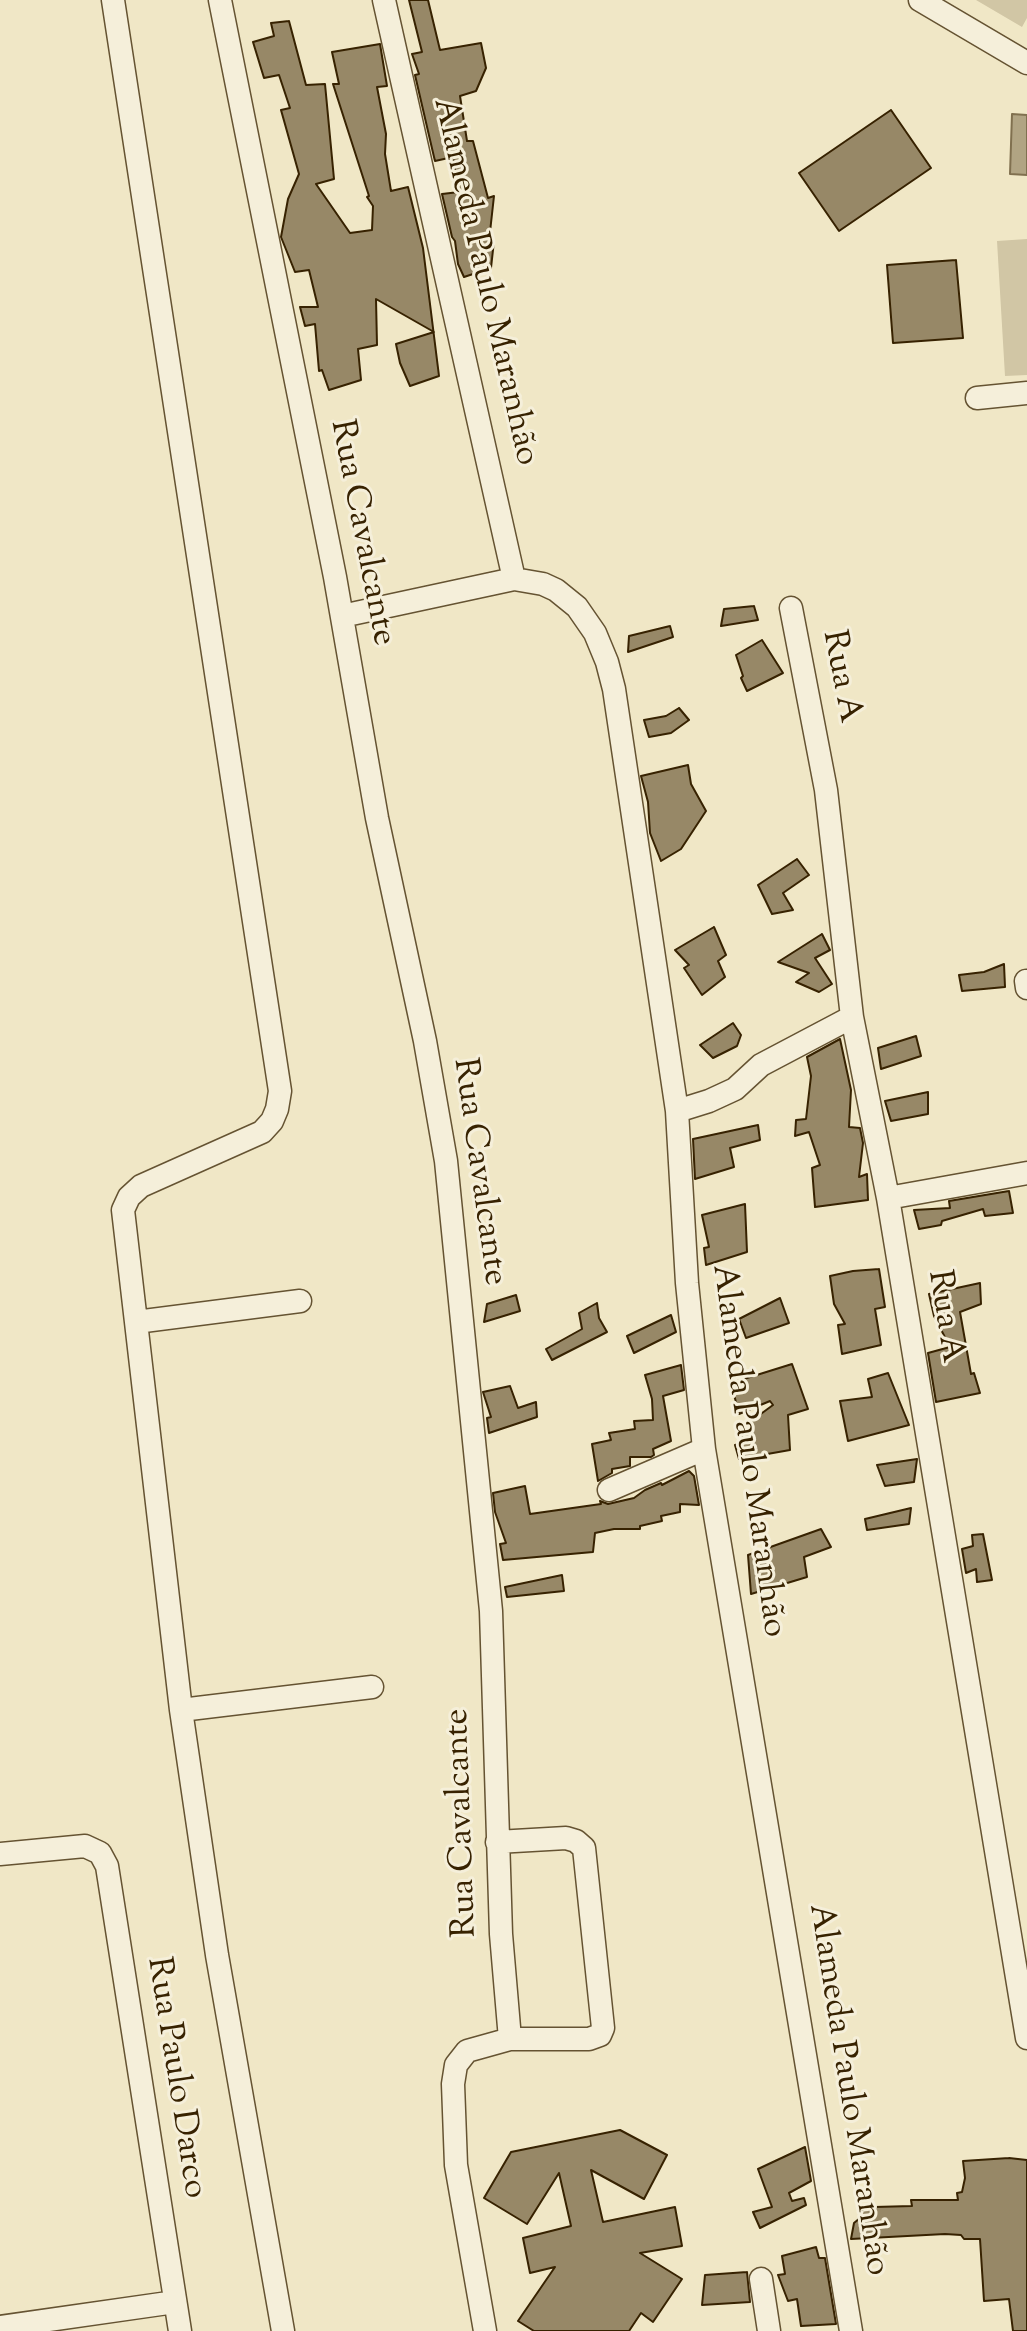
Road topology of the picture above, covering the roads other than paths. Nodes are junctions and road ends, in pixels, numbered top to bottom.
1 (113, 0) edge
2 (220, 0) edge
3 (384, 0) edge
4 (920, 0) edge
5 (1027, 63) edge
6 (1027, 393) edge
7 (977, 398) dead end
8 (514, 579) junction
9 (791, 608) dead end
10 (342, 616) junction
11 (852, 1017) junction
12 (677, 1111) junction
13 (1027, 1173) edge
14 (888, 1198) junction
15 (300, 1301) dead end
16 (136, 1322) junction
17 (704, 1449) junction
18 (609, 1490) dead end
19 (372, 1687) dead end
20 (181, 1710) junction
21 (497, 1842) junction
22 (0, 1854) edge
23 (1027, 2038) edge
24 (510, 2039) junction
25 (761, 2279) dead end
26 (175, 2302) junction
27 (0, 2327) edge
28 (180, 2331) edge
29 (283, 2331) edge
30 (485, 2331) edge
31 (769, 2331) edge
32 (851, 2331) edge

1 - 16 street
2 - 10 street, Rua Cavalcante
3 - 8 street, Alameda Paulo Maranhão
4 - 5 street
6 - 7 street
8 - 10 street, Alameda Paulo Maranhão
8 - 12 street, Alameda Paulo Maranhão
9 - 11 street, Rua A
10 - 21 street, Rua Cavalcante
11 - 12 street
11 - 14 street, Rua A
12 - 17 street, Alameda Paulo Maranhão
13 - 14 street
14 - 23 street, Rua A
15 - 16 street
16 - 20 street
17 - 18 street
17 - 32 street, Alameda Paulo Maranhão
19 - 20 street
20 - 29 street
21 - 24 street, Rua Cavalcante
21 - 24 street
22 - 26 street, Rua Paulo Darco
24 - 30 street
25 - 31 street
26 - 27 street
26 - 28 street, Rua Paulo Darco

